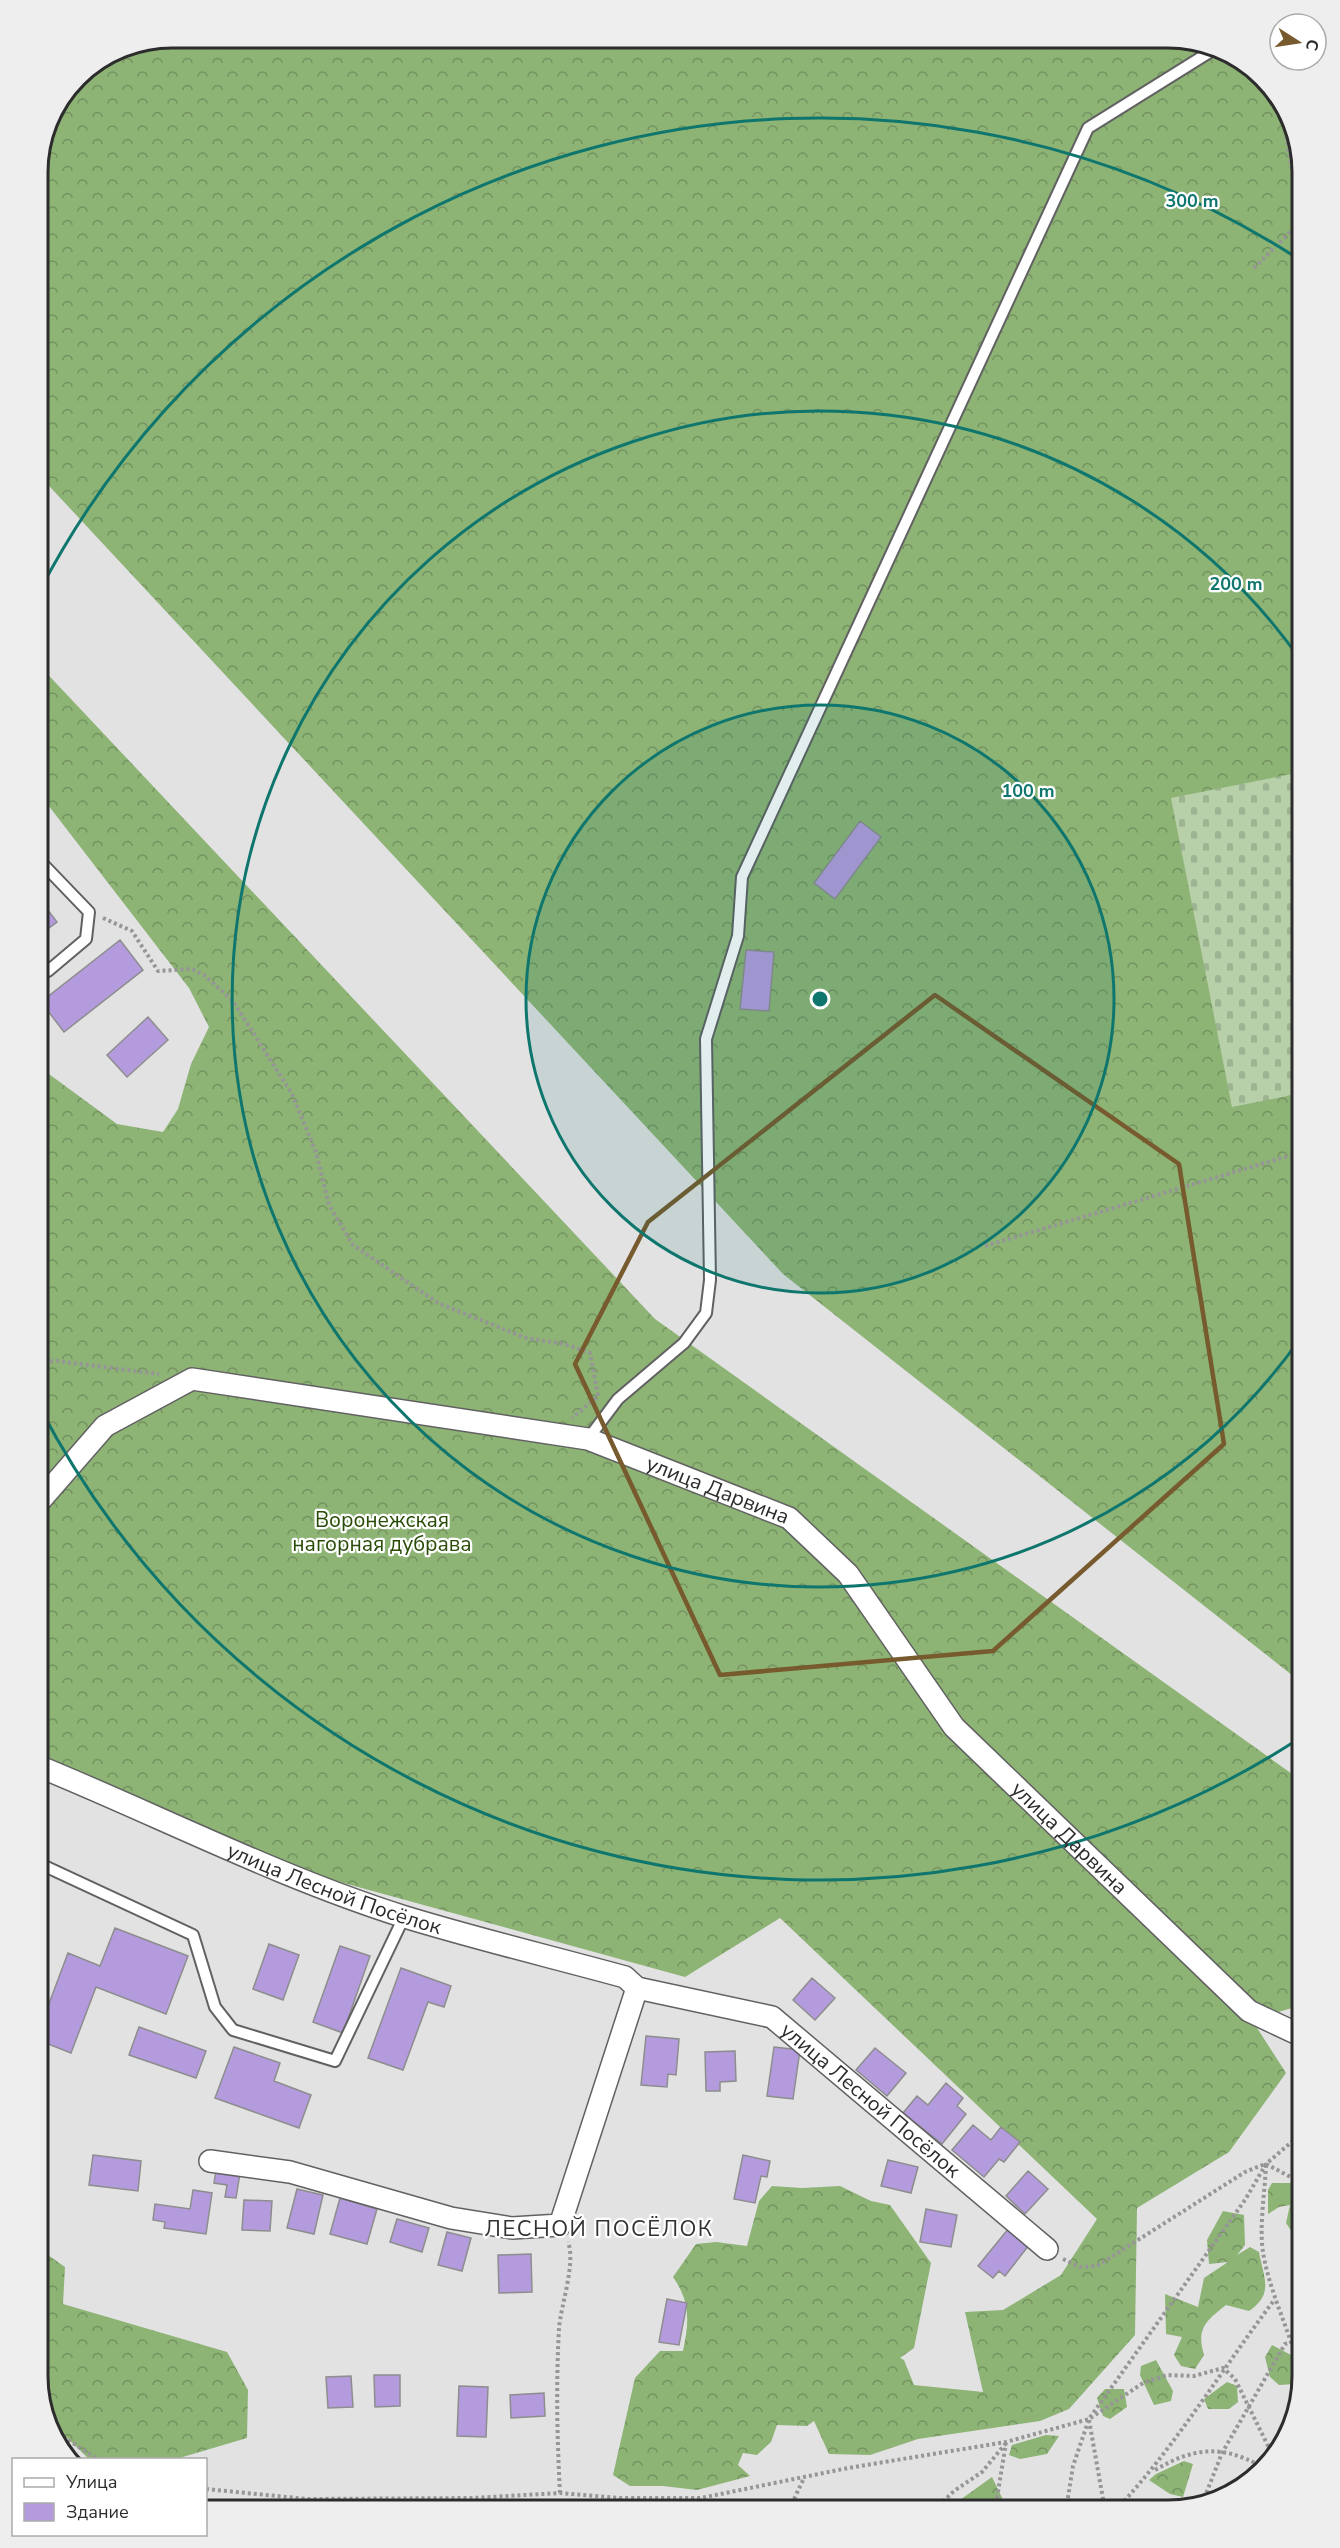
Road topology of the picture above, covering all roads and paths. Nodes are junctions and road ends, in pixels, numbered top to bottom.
1 (1205, 54) edge
2 (1286, 134) edge
3 (1291, 163) edge
4 (1292, 230) edge
5 (1254, 268) dead end
6 (48, 869) edge
7 (89, 912) junction
8 (48, 971) edge
9 (1292, 1155) edge
10 (985, 1246) dead end
11 (48, 1361) edge
12 (192, 1379) junction
13 (553, 1434) junction
14 (588, 1439) junction
15 (48, 1492) edge
16 (48, 1770) edge
17 (48, 1868) edge
18 (405, 1917) junction
19 (637, 1988) junction
20 (1292, 2031) edge
21 (1292, 2142) edge
22 (210, 2161) dead end
23 (1266, 2164) junction
24 (1292, 2178) edge
25 (560, 2225) junction
26 (1047, 2249) joint
27 (1275, 2299) junction
28 (1292, 2340) edge
29 (1292, 2342) edge
30 (1223, 2368) junction
31 (1248, 2406) junction
32 (1089, 2419) junction
33 (65, 2438) edge
34 (1006, 2442) junction
35 (1269, 2448) edge
36 (1222, 2453) junction
37 (96, 2458) edge
38 (1255, 2464) edge
39 (1152, 2471) junction
40 (803, 2479) junction
41 (207, 2489) edge
42 (560, 2493) junction
43 (1206, 2494) edge
44 (620, 2498) joint
45 (794, 2500) edge
46 (945, 2500) edge
47 (997, 2500) edge
48 (1068, 2500) edge
49 (1103, 2500) edge
50 (1126, 2500) edge

1 - 14 lane
2 - 3 path
4 - 5 path
6 - 7 lane
7 - 8 lane
7 - 13 path
9 - 10 path
11 - 12 path
12 - 13 street, улица Дарвина
12 - 15 street
13 - 14 street, улица Дарвина
14 - 20 street, улица Дарвина
16 - 18 street, улица Лесной Посёлок
17 - 18 lane
18 - 19 street, улица Лесной Посёлок
19 - 25 street
19 - 26 street, улица Лесной Посёлок
21 - 23 path
22 - 25 street
23 - 24 path
23 - 26 path
23 - 27 path
23 - 32 path
25 - 42 path
27 - 28 path
27 - 30 path
29 - 31 path
30 - 31 path
30 - 32 path
30 - 39 path
31 - 35 path
31 - 36 path
32 - 34 path
32 - 48 path
32 - 49 path
33 - 37 path
34 - 40 path
34 - 46 path
34 - 47 path
36 - 38 path
36 - 39 path
36 - 43 path
39 - 50 path
40 - 44 path
40 - 45 path
41 - 42 path
42 - 44 path

